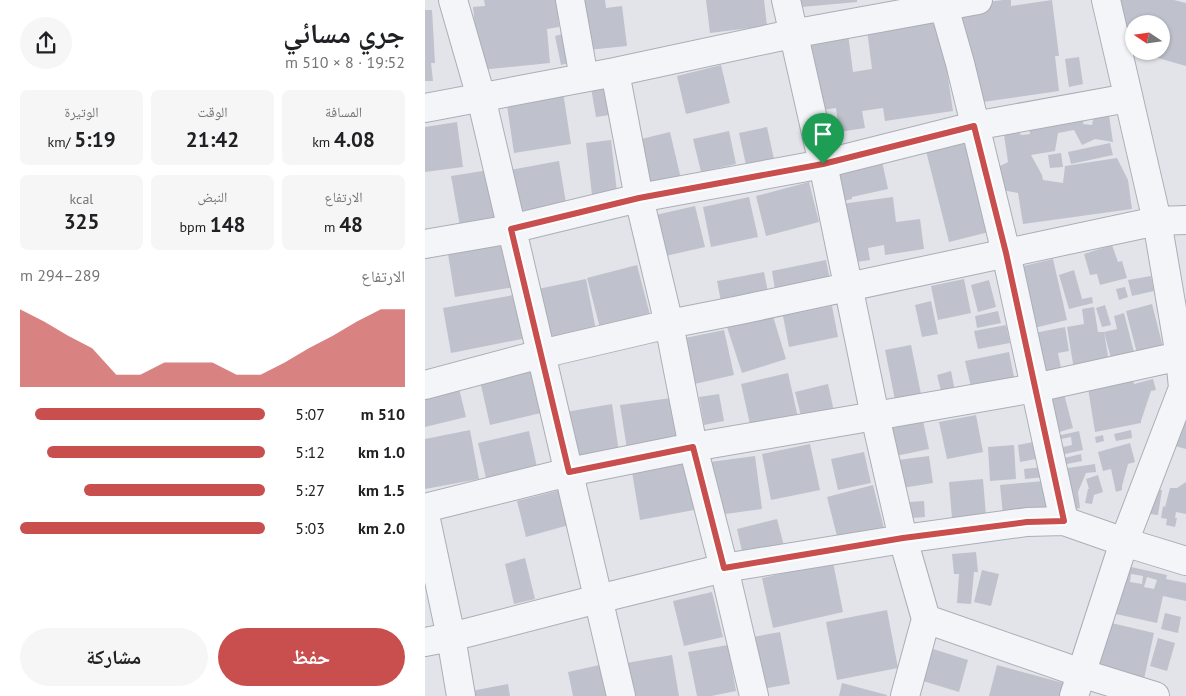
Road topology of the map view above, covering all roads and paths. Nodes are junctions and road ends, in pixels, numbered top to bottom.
1 (453, 0) edge
2 (570, 0) edge
3 (785, 0) edge
4 (978, 0) edge
5 (1106, 0) edge
6 (943, 4) edge
7 (792, 34) junction
8 (615, 72) junction
9 (583, 78) junction
10 (481, 97) junction
11 (1128, 98) junction
12 (425, 108) edge
13 (974, 126) junction
14 (823, 164) junction
15 (639, 198) junction
16 (1186, 220) edge
17 (1157, 221) junction
18 (511, 229) junction
19 (425, 244) edge
20 (1006, 253) junction
21 (848, 286) junction
22 (669, 324) junction
23 (541, 354) junction
24 (1180, 356) junction
25 (425, 385) edge
26 (1035, 388) junction
27 (1184, 388) edge
28 (875, 416) junction
29 (693, 447) junction
30 (569, 472) junction
31 (425, 508) edge
32 (425, 515) edge
33 (1064, 521) junction
34 (903, 538) junction
35 (1124, 542) junction
36 (1186, 561) edge
37 (724, 568) junction
38 (598, 598) junction
39 (926, 620) junction
40 (438, 640) edge
41 (1077, 684) edge
42 (461, 696) edge
43 (621, 696) edge
44 (754, 696) edge
45 (905, 696) edge
46 (1155, 696) edge

1 - 10 street
2 - 9 street
3 - 7 street
4 - 6 street
5 - 11 street
6 - 7 street
6 - 13 street
7 - 8 street
7 - 14 street
8 - 9 street
8 - 15 street
9 - 10 street
10 - 12 street
10 - 18 street
11 - 13 street
11 - 17 street
13 - 14 street
13 - 20 street
14 - 15 street
14 - 21 street
15 - 18 street
15 - 22 street
16 - 17 street
17 - 20 street
17 - 24 street
18 - 19 street
18 - 23 street
20 - 21 street
20 - 26 street
21 - 22 street
21 - 28 street
22 - 23 street
22 - 29 street
23 - 25 street
23 - 30 street
24 - 26 street
24 - 27 street
26 - 28 street
26 - 33 street
27 - 35 street
28 - 29 street
28 - 34 street
29 - 30 street
29 - 37 street
30 - 31 street
30 - 38 street
32 - 40 street
33 - 34 street
33 - 35 street
34 - 37 street
34 - 39 street
35 - 36 street
35 - 41 street
37 - 38 street
37 - 44 street
38 - 40 street
38 - 43 street
39 - 41 street
39 - 45 street
40 - 42 street
41 - 46 street

